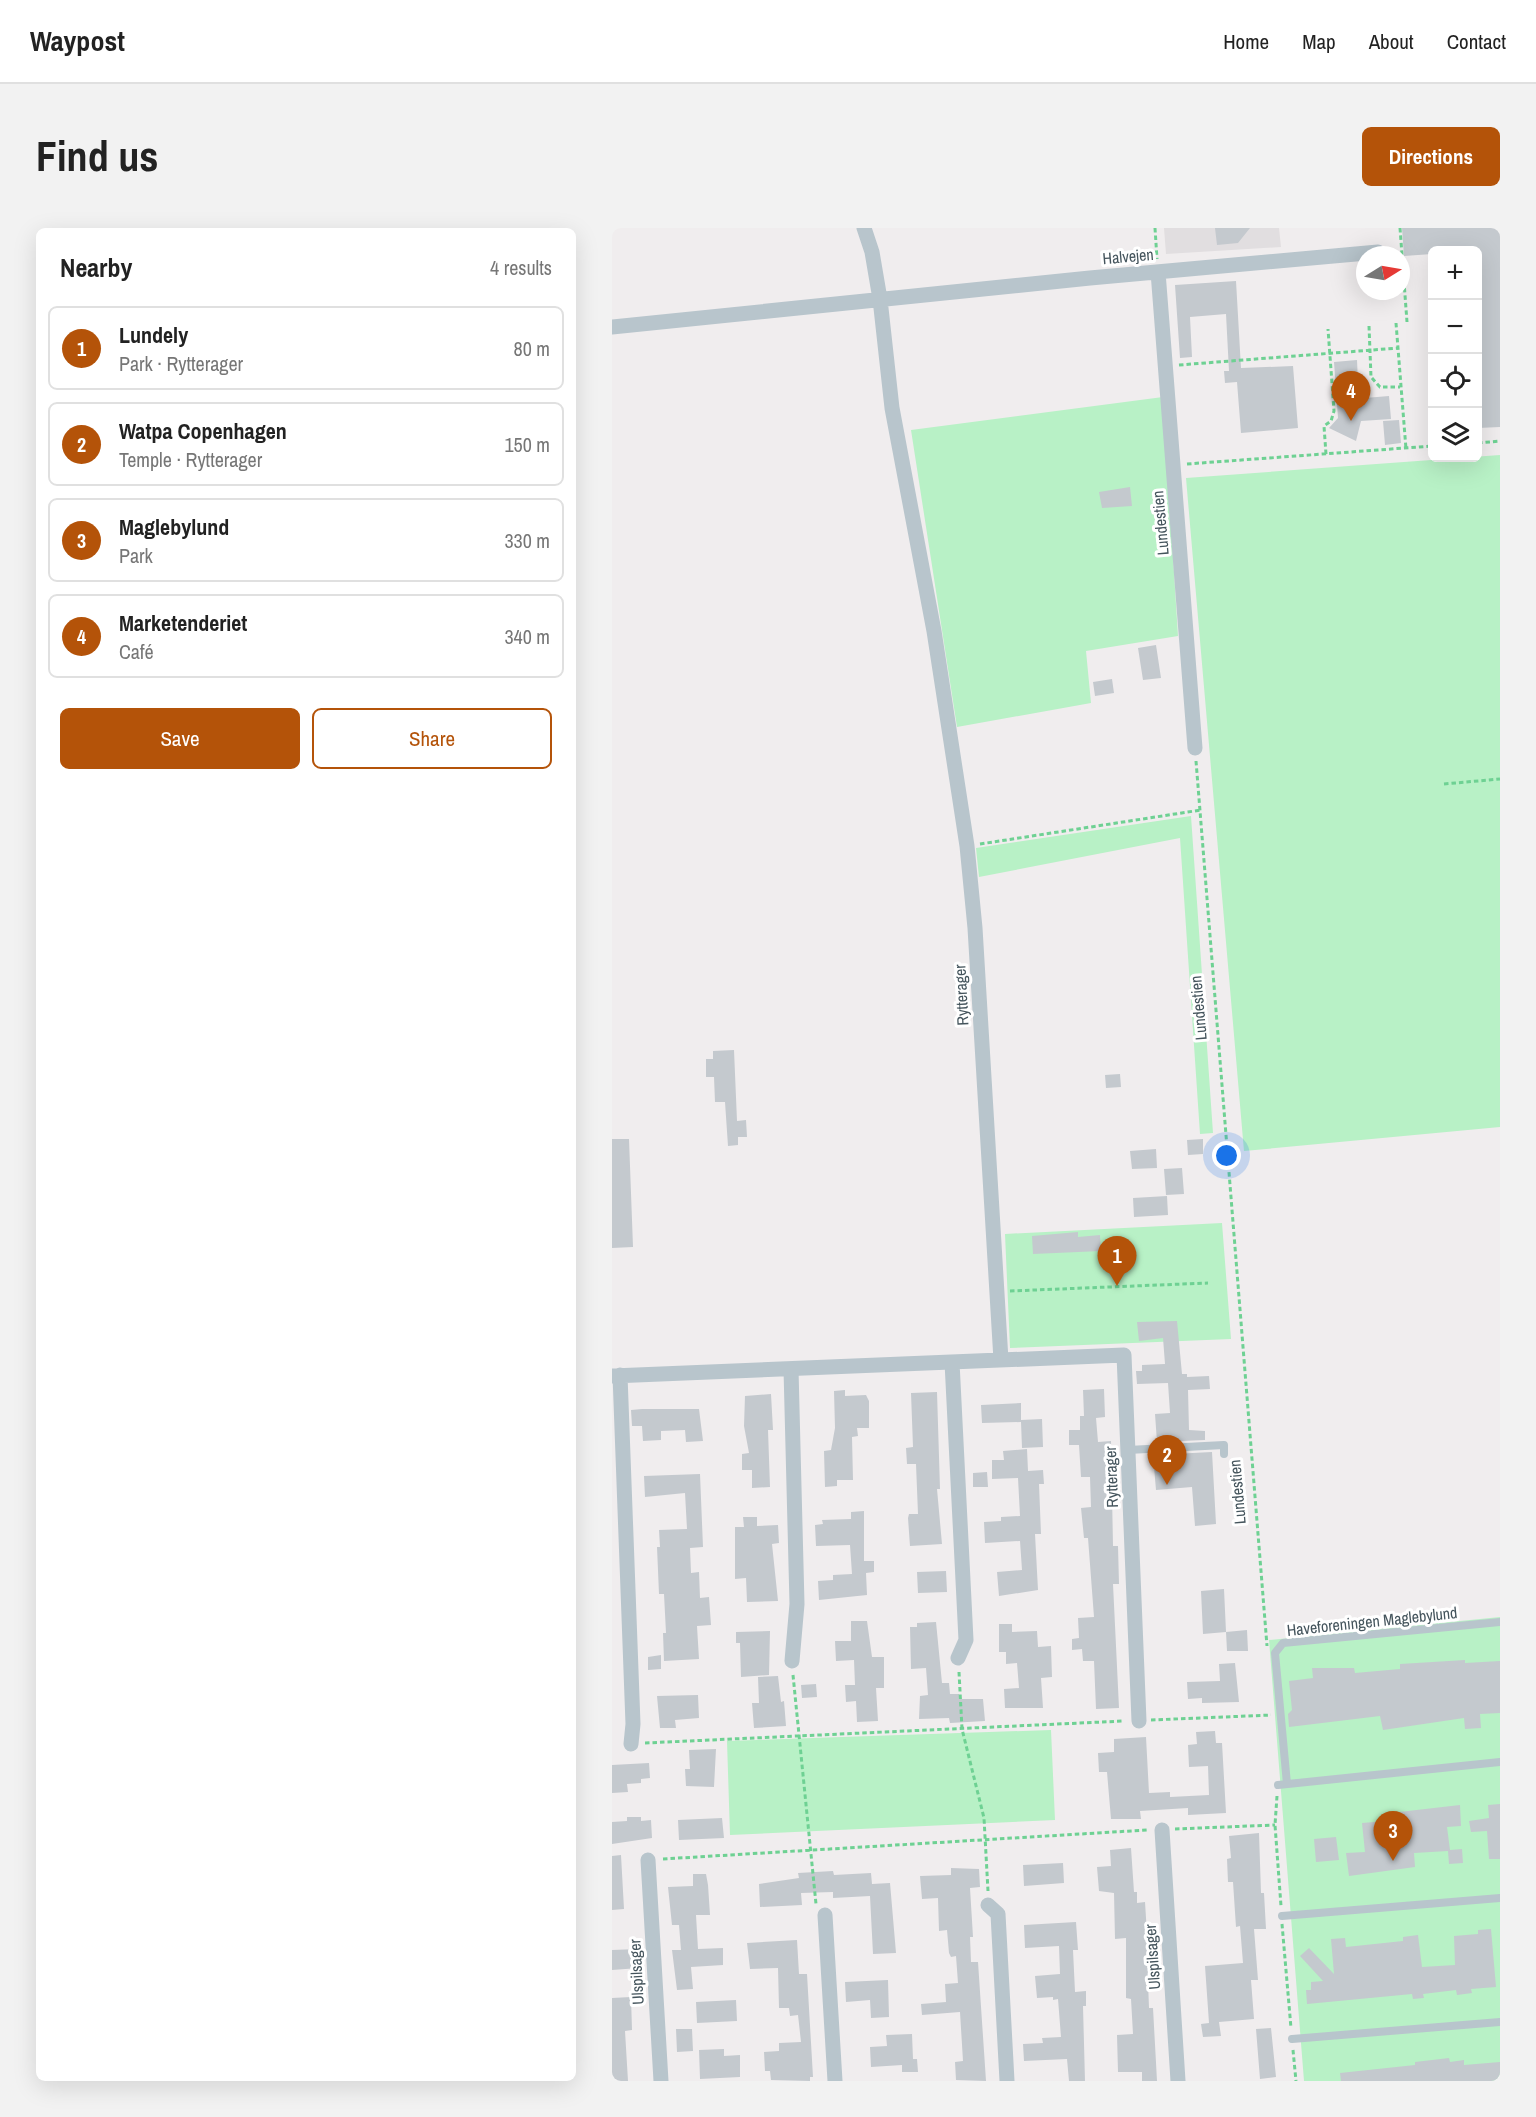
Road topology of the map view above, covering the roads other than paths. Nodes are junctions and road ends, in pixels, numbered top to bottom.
1 (864, 228) edge
2 (1356, 254) edge
3 (1158, 272) junction
4 (880, 299) junction
5 (612, 327) edge
6 (1195, 748) road end
7 (1001, 1360) junction
8 (952, 1362) junction
9 (791, 1369) junction
10 (616, 1376) edge
11 (1128, 1450) junction
12 (1224, 1454) dead end
13 (1500, 1622) edge
14 (958, 1658) road end
15 (792, 1661) road end
16 (1139, 1721) road end
17 (631, 1744) road end
18 (1500, 1762) edge
19 (1162, 1830) road end
20 (648, 1860) road end
21 (1500, 1898) edge
22 (988, 1905) road end
23 (825, 1915) road end
24 (1282, 1916) road end
25 (1500, 2022) edge
26 (1292, 2039) road end
27 (661, 2081) edge
28 (835, 2081) edge
29 (1007, 2081) edge
30 (1178, 2081) edge

1 - 4 street
2 - 3 street, Halvejen
3 - 4 street, Halvejen
3 - 6 street, Lundestien
4 - 5 street, Halvejen
4 - 7 street, Rytterager
7 - 8 street, Rytterager
7 - 11 street, Rytterager
8 - 9 street, Rytterager
8 - 14 street
9 - 10 street, Rytterager
9 - 15 street
10 - 17 street, Rytterager
11 - 12 lane
11 - 16 street, Rytterager
13 - 18 lane, Haveforeningen Maglebylund
19 - 30 street, Ulspilsager
20 - 27 street, Ulspilsager
21 - 24 lane
22 - 29 street
23 - 28 street
25 - 26 lane

